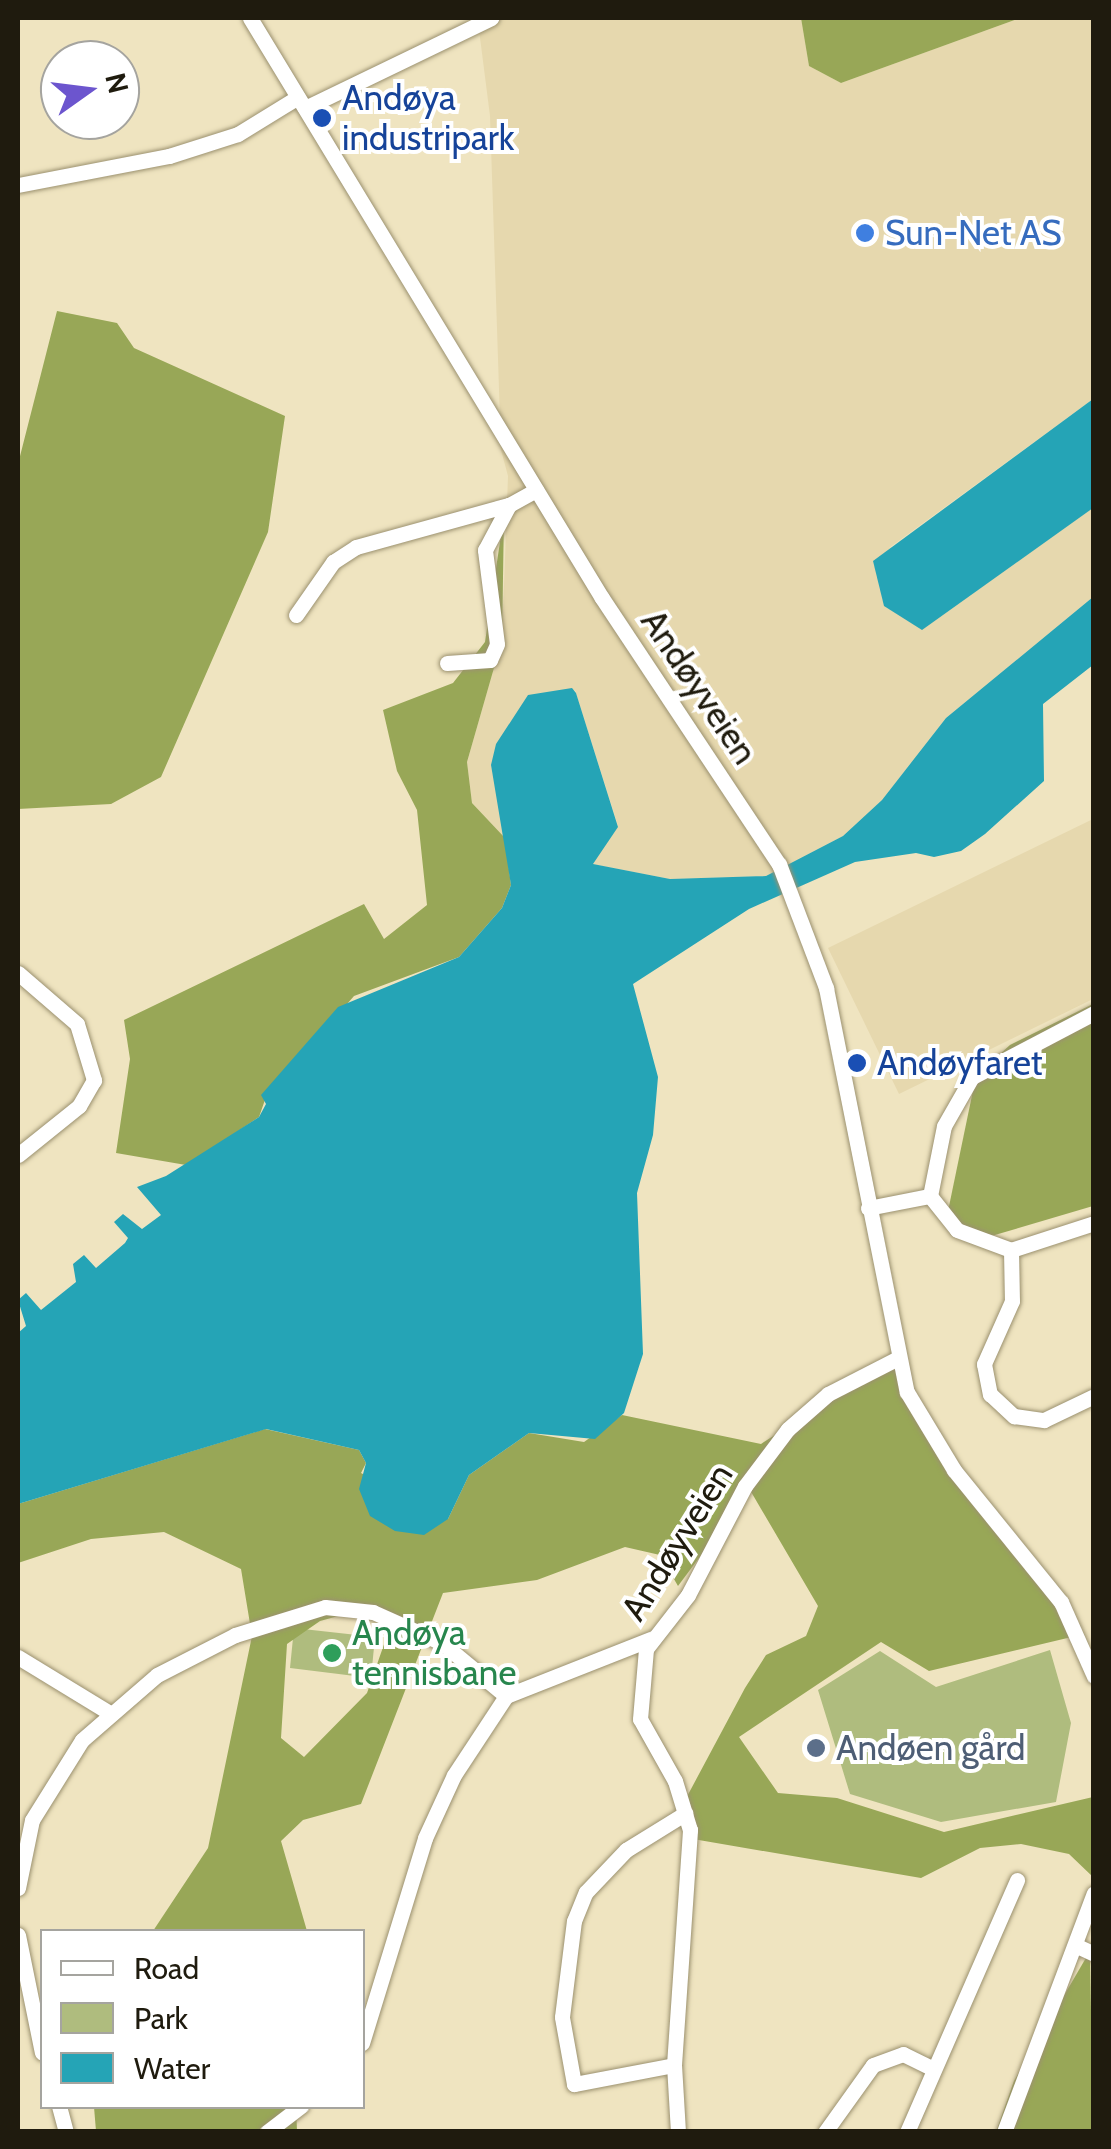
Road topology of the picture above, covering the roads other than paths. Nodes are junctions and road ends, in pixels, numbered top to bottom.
1 (250, 18) edge
2 (490, 18) edge
3 (301, 102) junction
4 (18, 185) edge
5 (536, 490) junction
6 (510, 506) junction
7 (296, 615) dead end
8 (447, 664) dead end
9 (18, 973) edge
10 (1094, 1013) edge
11 (18, 1156) edge
12 (930, 1196) junction
13 (868, 1208) junction
14 (1094, 1223) edge
15 (1011, 1250) junction
16 (896, 1359) junction
17 (1094, 1396) edge
18 (650, 1640) junction
19 (18, 1657) edge
20 (1094, 1676) edge
21 (506, 1696) junction
22 (108, 1712) junction
23 (686, 1814) junction
24 (1017, 1880) dead end
25 (18, 1888) edge
26 (1094, 1893) edge
27 (18, 1936) edge
28 (1075, 1945) junction
29 (1094, 1954) edge
30 (365, 2033) edge
31 (40, 2043) edge
32 (674, 2065) junction
33 (934, 2069) junction
34 (297, 2109) edge
35 (267, 2132) edge
36 (678, 2132) edge
37 (825, 2132) edge
38 (907, 2132) edge
39 (1004, 2132) edge

1 - 3 street, Andøyveien
2 - 3 street
3 - 4 street
3 - 5 street, Andøyveien
5 - 6 street
5 - 13 street, Andøyveien
6 - 7 street
6 - 8 street
9 - 11 street
10 - 12 street
12 - 13 street
12 - 15 street
13 - 16 street, Andøyveien
14 - 15 street
15 - 17 street
16 - 18 street, Andøyveien
16 - 20 street, Andøyveien
18 - 21 street
18 - 23 street, Andøyveien
19 - 22 street
21 - 22 street
21 - 30 street
22 - 25 street
23 - 32 street, Andøyveien
23 - 32 street
24 - 33 street
26 - 28 street
27 - 31 street
28 - 29 street
28 - 39 street
32 - 36 street, Andøyveien
33 - 37 street
33 - 38 street
34 - 35 street

